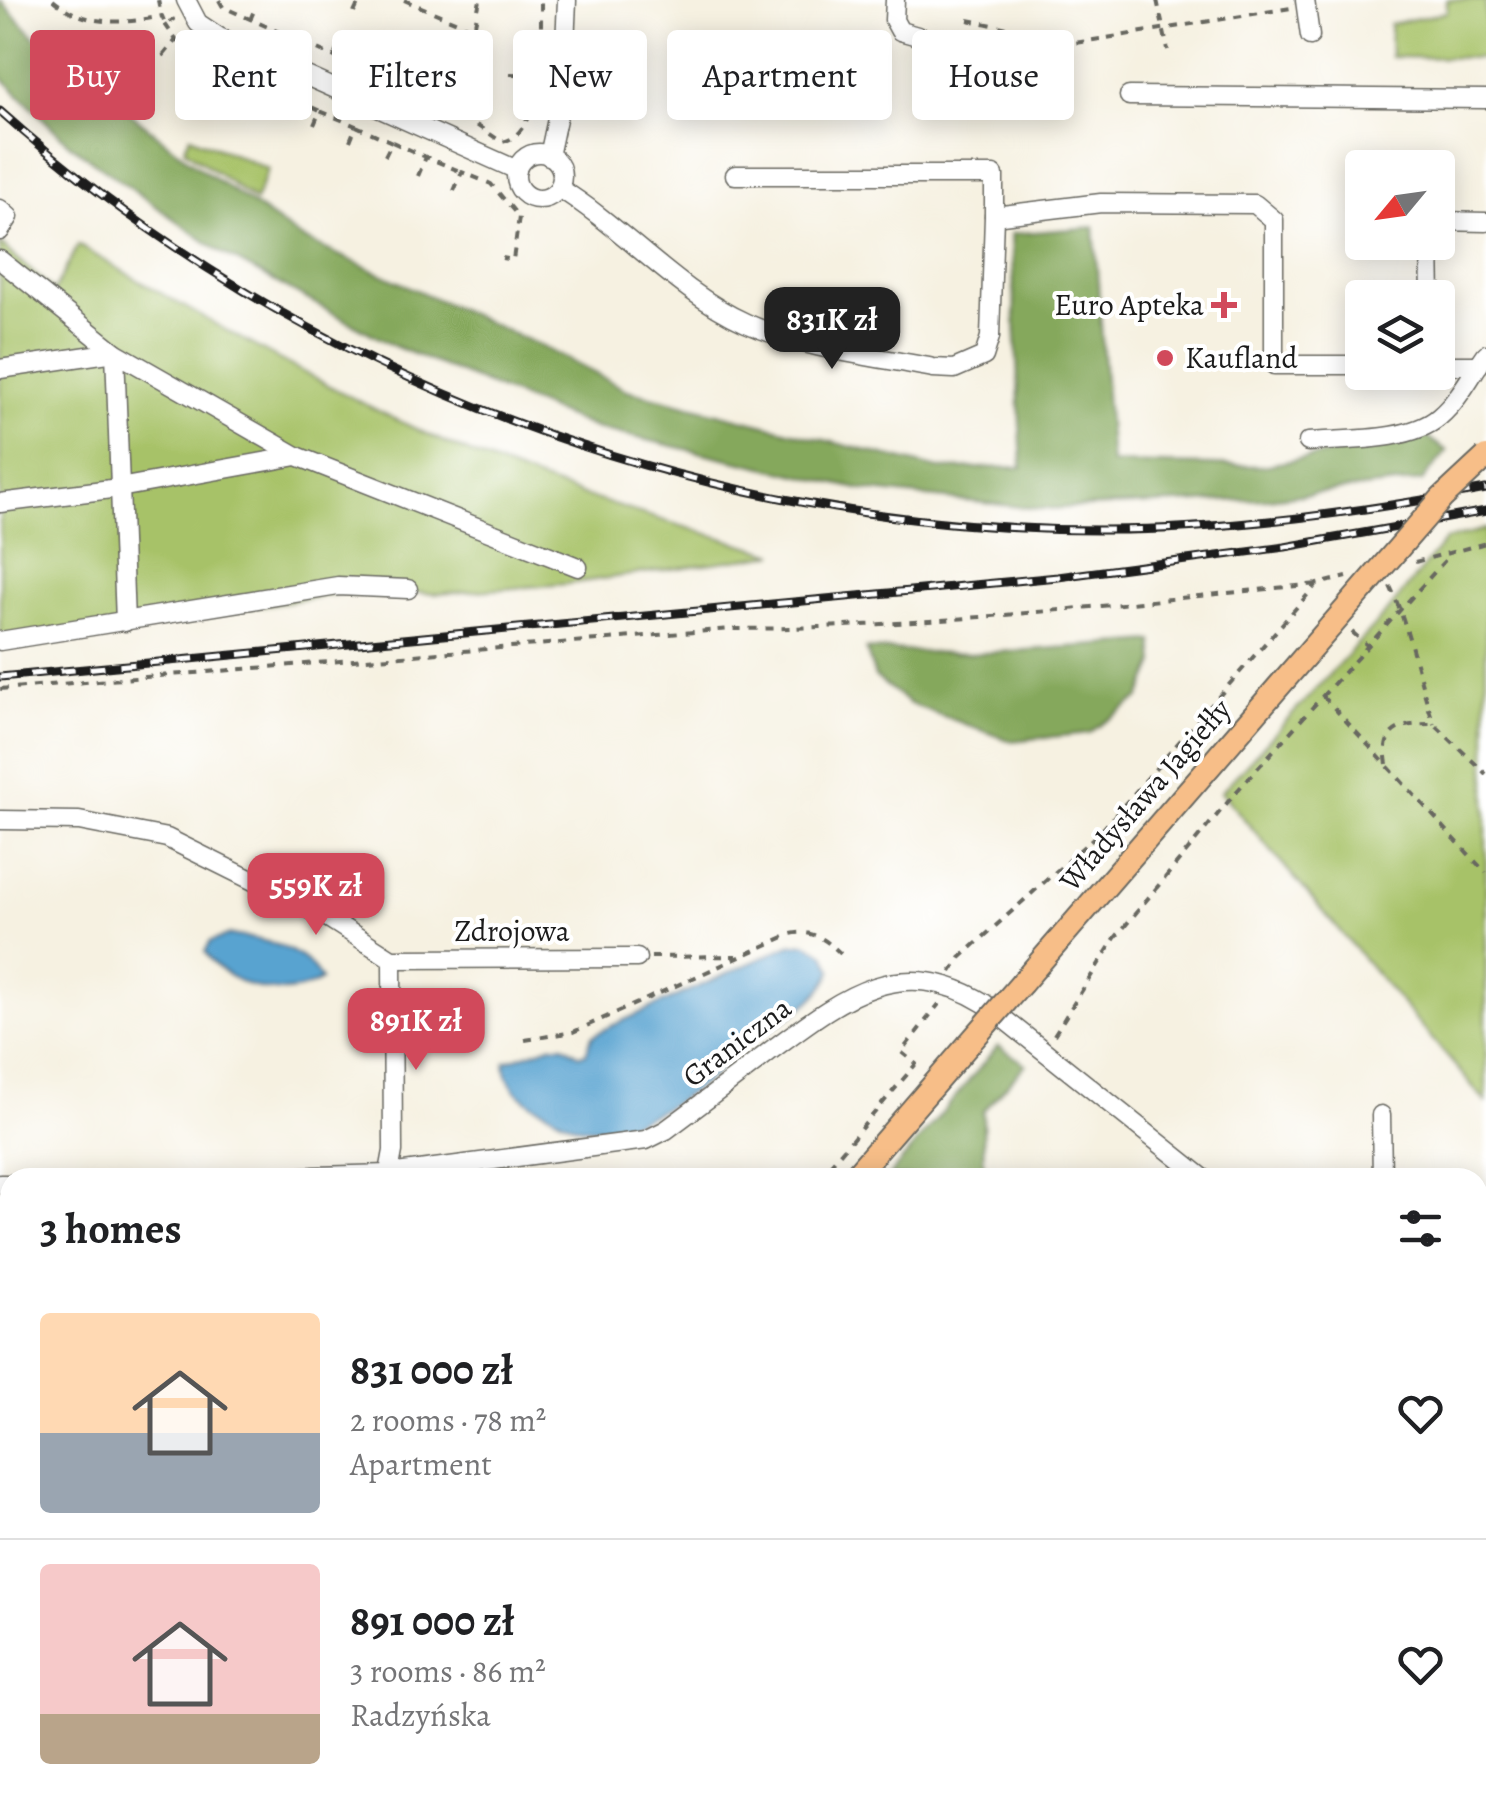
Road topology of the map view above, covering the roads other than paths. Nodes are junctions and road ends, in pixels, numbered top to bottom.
1 (567, 0) edge
2 (895, 0) edge
3 (1305, 3) edge
4 (188, 6) edge
5 (912, 34) edge
6 (1310, 36) dead end
7 (1128, 96) dead end
8 (1486, 99) edge
9 (549, 156) junction
10 (516, 170) junction
11 (734, 175) dead end
12 (559, 188) junction
13 (0, 209) edge
14 (994, 216) junction
15 (1455, 221) edge
16 (1486, 222) edge
17 (0, 231) edge
18 (0, 260) edge
19 (115, 352) junction
20 (1482, 359) edge
21 (1455, 363) edge
22 (1345, 365) edge
23 (0, 370) edge
24 (1308, 442) dead end
25 (297, 456) junction
26 (1486, 457) edge
27 (119, 488) junction
28 (0, 503) edge
29 (578, 567) dead end
30 (408, 589) dead end
31 (125, 622) junction
32 (0, 641) edge
33 (0, 820) edge
34 (636, 958) road end
35 (392, 959) junction
36 (1381, 1115) dead end
37 (390, 1168) edge
38 (446, 1168) edge
39 (863, 1168) edge
40 (1190, 1168) edge
41 (1382, 1168) edge

1 - 9 street
2 - 5 street
3 - 6 street
4 - 10 street
7 - 8 street
9 - 10 street
9 - 12 street
10 - 12 street
11 - 14 street
12 - 14 street
13 - 17 street
14 - 22 street
15 - 16 street
18 - 19 street
19 - 23 street
19 - 25 street
19 - 27 street
20 - 21 street
20 - 24 street
25 - 27 street
25 - 29 street
26 - 39 main road, Władysława Jagiełły, bridge
27 - 28 street
27 - 31 street
30 - 31 street
31 - 32 street
33 - 35 street
34 - 35 street, Zdrojowa
35 - 37 street
36 - 41 street
38 - 40 street, Graniczna

